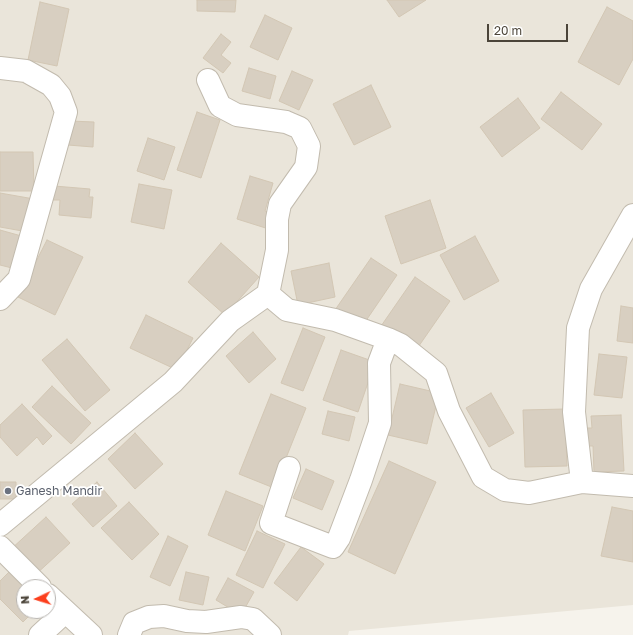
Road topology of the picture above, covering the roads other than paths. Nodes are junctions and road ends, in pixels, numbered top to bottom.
1 (0, 68) edge
2 (208, 80) dead end
3 (633, 215) edge
4 (268, 294) junction
5 (0, 299) edge
6 (388, 339) junction
7 (289, 468) dead end
8 (582, 482) junction
9 (633, 486) edge
10 (0, 525) edge
11 (0, 547) edge
12 (32, 579) edge
13 (56, 603) edge
14 (65, 612) junction
15 (40, 635) edge
16 (91, 635) edge
17 (129, 635) edge
18 (270, 635) edge

1 - 5 street
2 - 4 street
3 - 8 street
4 - 6 street
4 - 10 street
6 - 7 street
6 - 8 street
8 - 9 street
11 - 12 street
13 - 14 street
14 - 15 street
14 - 16 street
17 - 18 street

